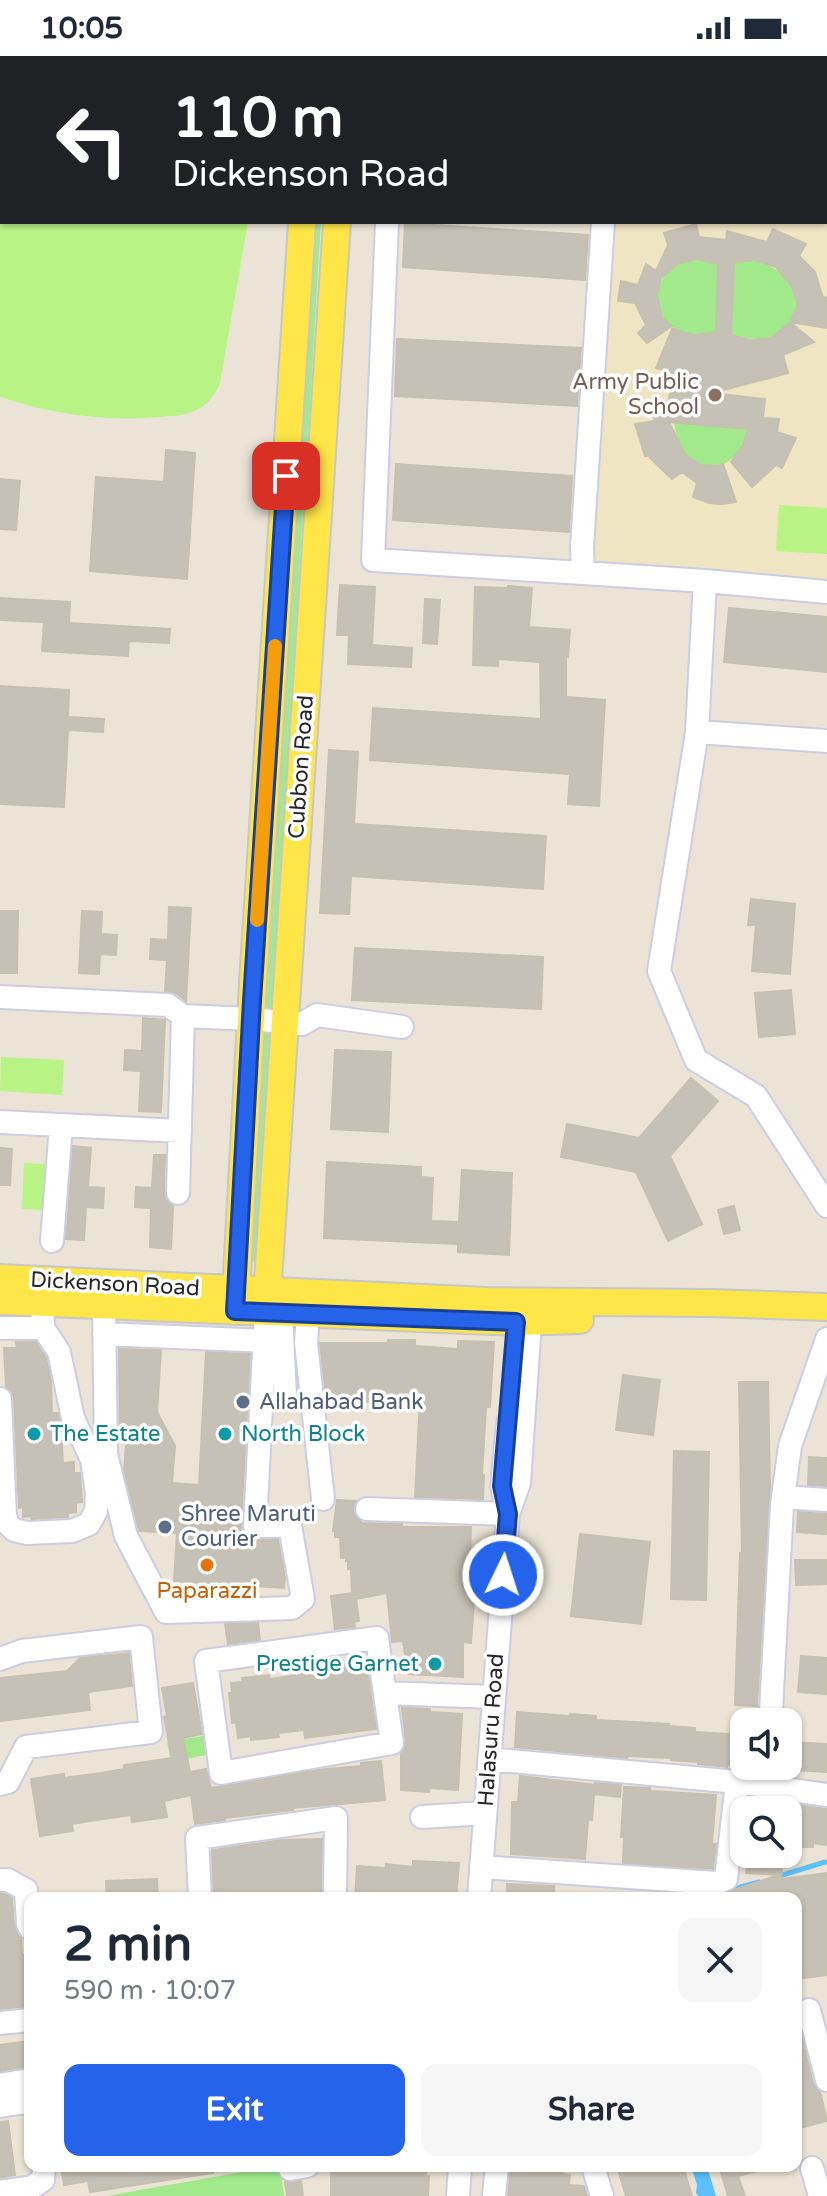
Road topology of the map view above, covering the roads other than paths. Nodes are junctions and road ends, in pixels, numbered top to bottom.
1 (302, 224) edge
2 (337, 224) edge
3 (387, 224) edge
4 (603, 224) edge
5 (286, 476) junction
6 (320, 479) junction
7 (583, 573) junction
8 (705, 581) junction
9 (827, 592) edge
10 (277, 617) junction
11 (311, 619) junction
12 (697, 732) junction
13 (827, 741) edge
14 (0, 997) edge
15 (183, 1016) junction
16 (251, 1019) junction
17 (285, 1023) junction
18 (402, 1027) dead end
19 (0, 1122) edge
20 (61, 1125) junction
21 (180, 1131) junction
22 (178, 1193) dead end
23 (827, 1206) edge
24 (52, 1241) dead end
25 (0, 1278) edge
26 (0, 1301) edge
27 (235, 1301) junction
28 (104, 1306) junction
29 (272, 1306) junction
30 (827, 1307) edge
31 (523, 1312) junction
32 (308, 1314) junction
33 (43, 1316) junction
34 (827, 1320) edge
35 (0, 1328) edge
36 (104, 1334) junction
37 (827, 1339) edge
38 (265, 1341) junction
39 (285, 1396) dead end
40 (0, 1399) edge
41 (783, 1497) junction
42 (323, 1499) dead end
43 (827, 1500) edge
44 (367, 1509) dead end
45 (508, 1514) junction
46 (0, 1659) edge
47 (385, 1693) junction
48 (494, 1697) junction
49 (771, 1708) edge
50 (489, 1759) junction
51 (737, 1782) junction
52 (0, 1784) edge
53 (827, 1795) edge
54 (485, 1813) junction
55 (422, 1817) dead end
56 (481, 1867) junction
57 (0, 1880) edge
58 (26, 1892) edge
59 (200, 1892) edge
60 (335, 1892) edge
61 (479, 1892) edge
62 (811, 2010) edge
63 (24, 2021) edge
64 (0, 2023) edge
65 (24, 2036) edge
66 (0, 2038) edge
67 (827, 2080) edge
68 (24, 2081) edge
69 (0, 2085) edge
70 (24, 2102) edge
71 (0, 2106) edge
72 (812, 2168) dead end
73 (44, 2172) edge
74 (460, 2172) edge
75 (496, 2172) edge
76 (595, 2172) edge
77 (0, 2192) edge
78 (458, 2196) edge
79 (494, 2196) edge
80 (602, 2196) edge
81 (820, 2196) edge

1 - 5 main road, Cubbon Road
2 - 6 main road, Cubbon Road
3 - 7 street
4 - 7 street
5 - 6 main road
5 - 10 main road, Cubbon Road
6 - 11 main road, Cubbon Road
7 - 8 street
8 - 9 street
8 - 12 street
10 - 11 main road
10 - 16 main road, Cubbon Road
11 - 17 main road, Cubbon Road
12 - 13 street
12 - 23 street
14 - 15 street
15 - 16 street
15 - 21 street
16 - 17 street
16 - 27 main road, Cubbon Road
17 - 18 street
17 - 29 main road, Cubbon Road
19 - 20 street
20 - 21 street
20 - 24 street
21 - 22 street
25 - 27 main road, Dickenson Road
26 - 33 main road, Dickenson Road
27 - 28 main road, Dickenson Road
27 - 29 main road, Dickenson Road
28 - 33 main road, Dickenson Road
28 - 36 street
29 - 31 main road, Dickenson Road
29 - 32 main road, Dickenson Road
29 - 38 street
29 - 39 street
30 - 31 main road, Dickenson Road
31 - 32 main road, Dickenson Road
31 - 34 main road, Dickenson Road
31 - 45 street, Halasuru Road
32 - 42 street
33 - 35 street
33 - 40 street
36 - 38 street
36 - 38 street
37 - 41 street
41 - 43 street
41 - 49 street
44 - 45 street
45 - 48 street, Halasuru Road
46 - 52 street
47 - 47 street
47 - 48 street
48 - 50 street, Halasuru Road
50 - 51 street
50 - 54 street, Halasuru Road
51 - 53 street
51 - 56 street
54 - 55 street
54 - 56 street, Halasuru Road
56 - 61 street, Halasuru Road
57 - 58 street
59 - 60 street
62 - 67 street
63 - 64 street
65 - 66 street
68 - 69 street
70 - 71 street
72 - 81 street
73 - 77 street
74 - 78 street
75 - 79 street
76 - 80 street

